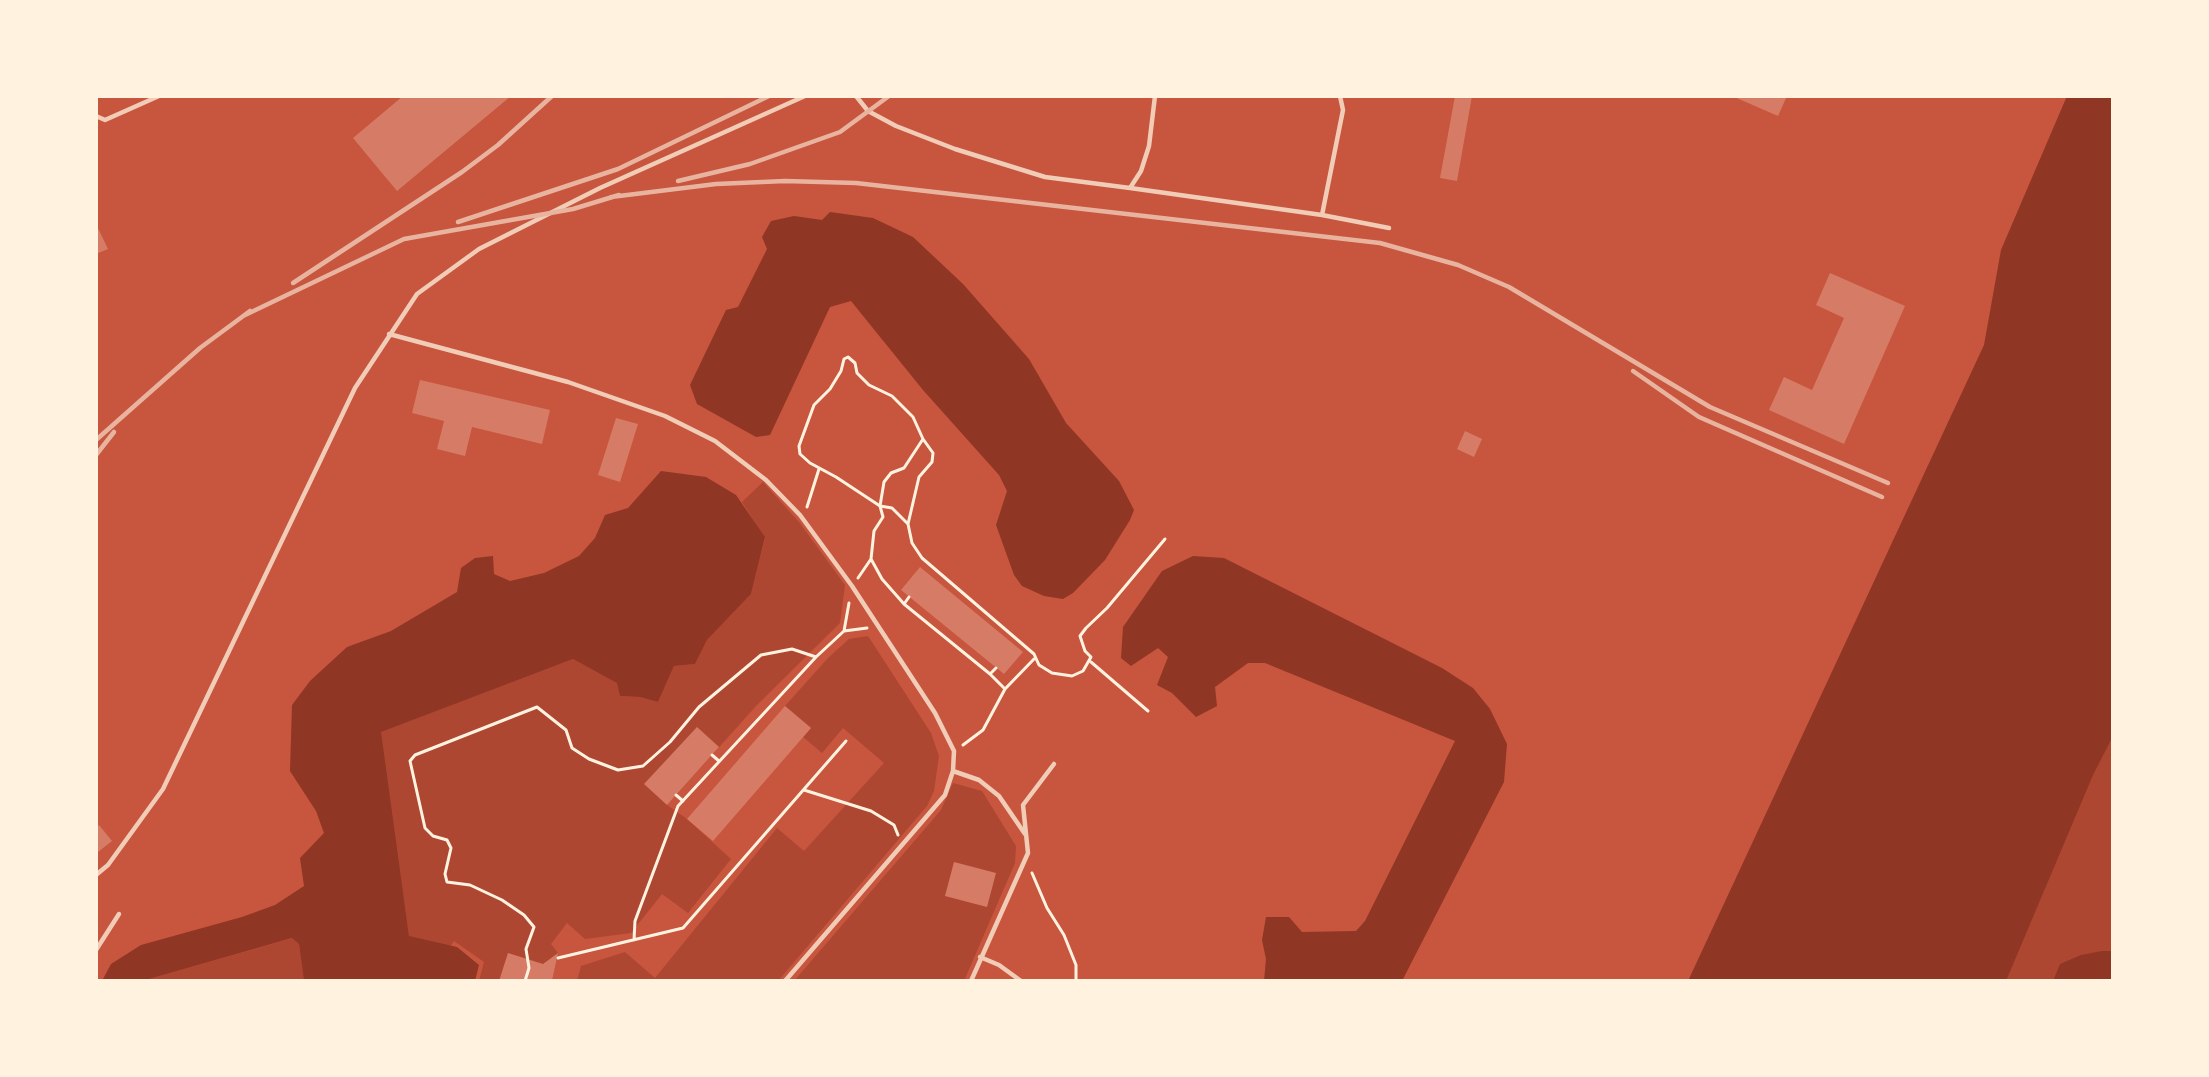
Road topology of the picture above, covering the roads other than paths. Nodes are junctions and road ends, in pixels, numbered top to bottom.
1 (159, 96) edge
2 (805, 96) edge
3 (856, 96) edge
4 (1155, 96) edge
5 (1340, 96) edge
6 (96, 116) edge
7 (1130, 189) junction
8 (1322, 215) junction
9 (1389, 228) dead end
10 (389, 334) junction
11 (1054, 764) dead end
12 (953, 771) junction
13 (1026, 835) junction
14 (96, 875) edge
15 (119, 914) dead end
16 (96, 950) edge
17 (980, 957) junction
18 (785, 981) edge
19 (971, 981) edge
20 (1021, 981) edge

1 - 6 lane
2 - 10 lane
3 - 7 lane
4 - 7 lane
5 - 8 lane
7 - 8 lane
8 - 9 lane
10 - 12 lane
10 - 14 lane
11 - 13 lane
12 - 13 lane
12 - 18 lane
13 - 17 lane
15 - 16 lane
17 - 19 lane
17 - 20 lane

